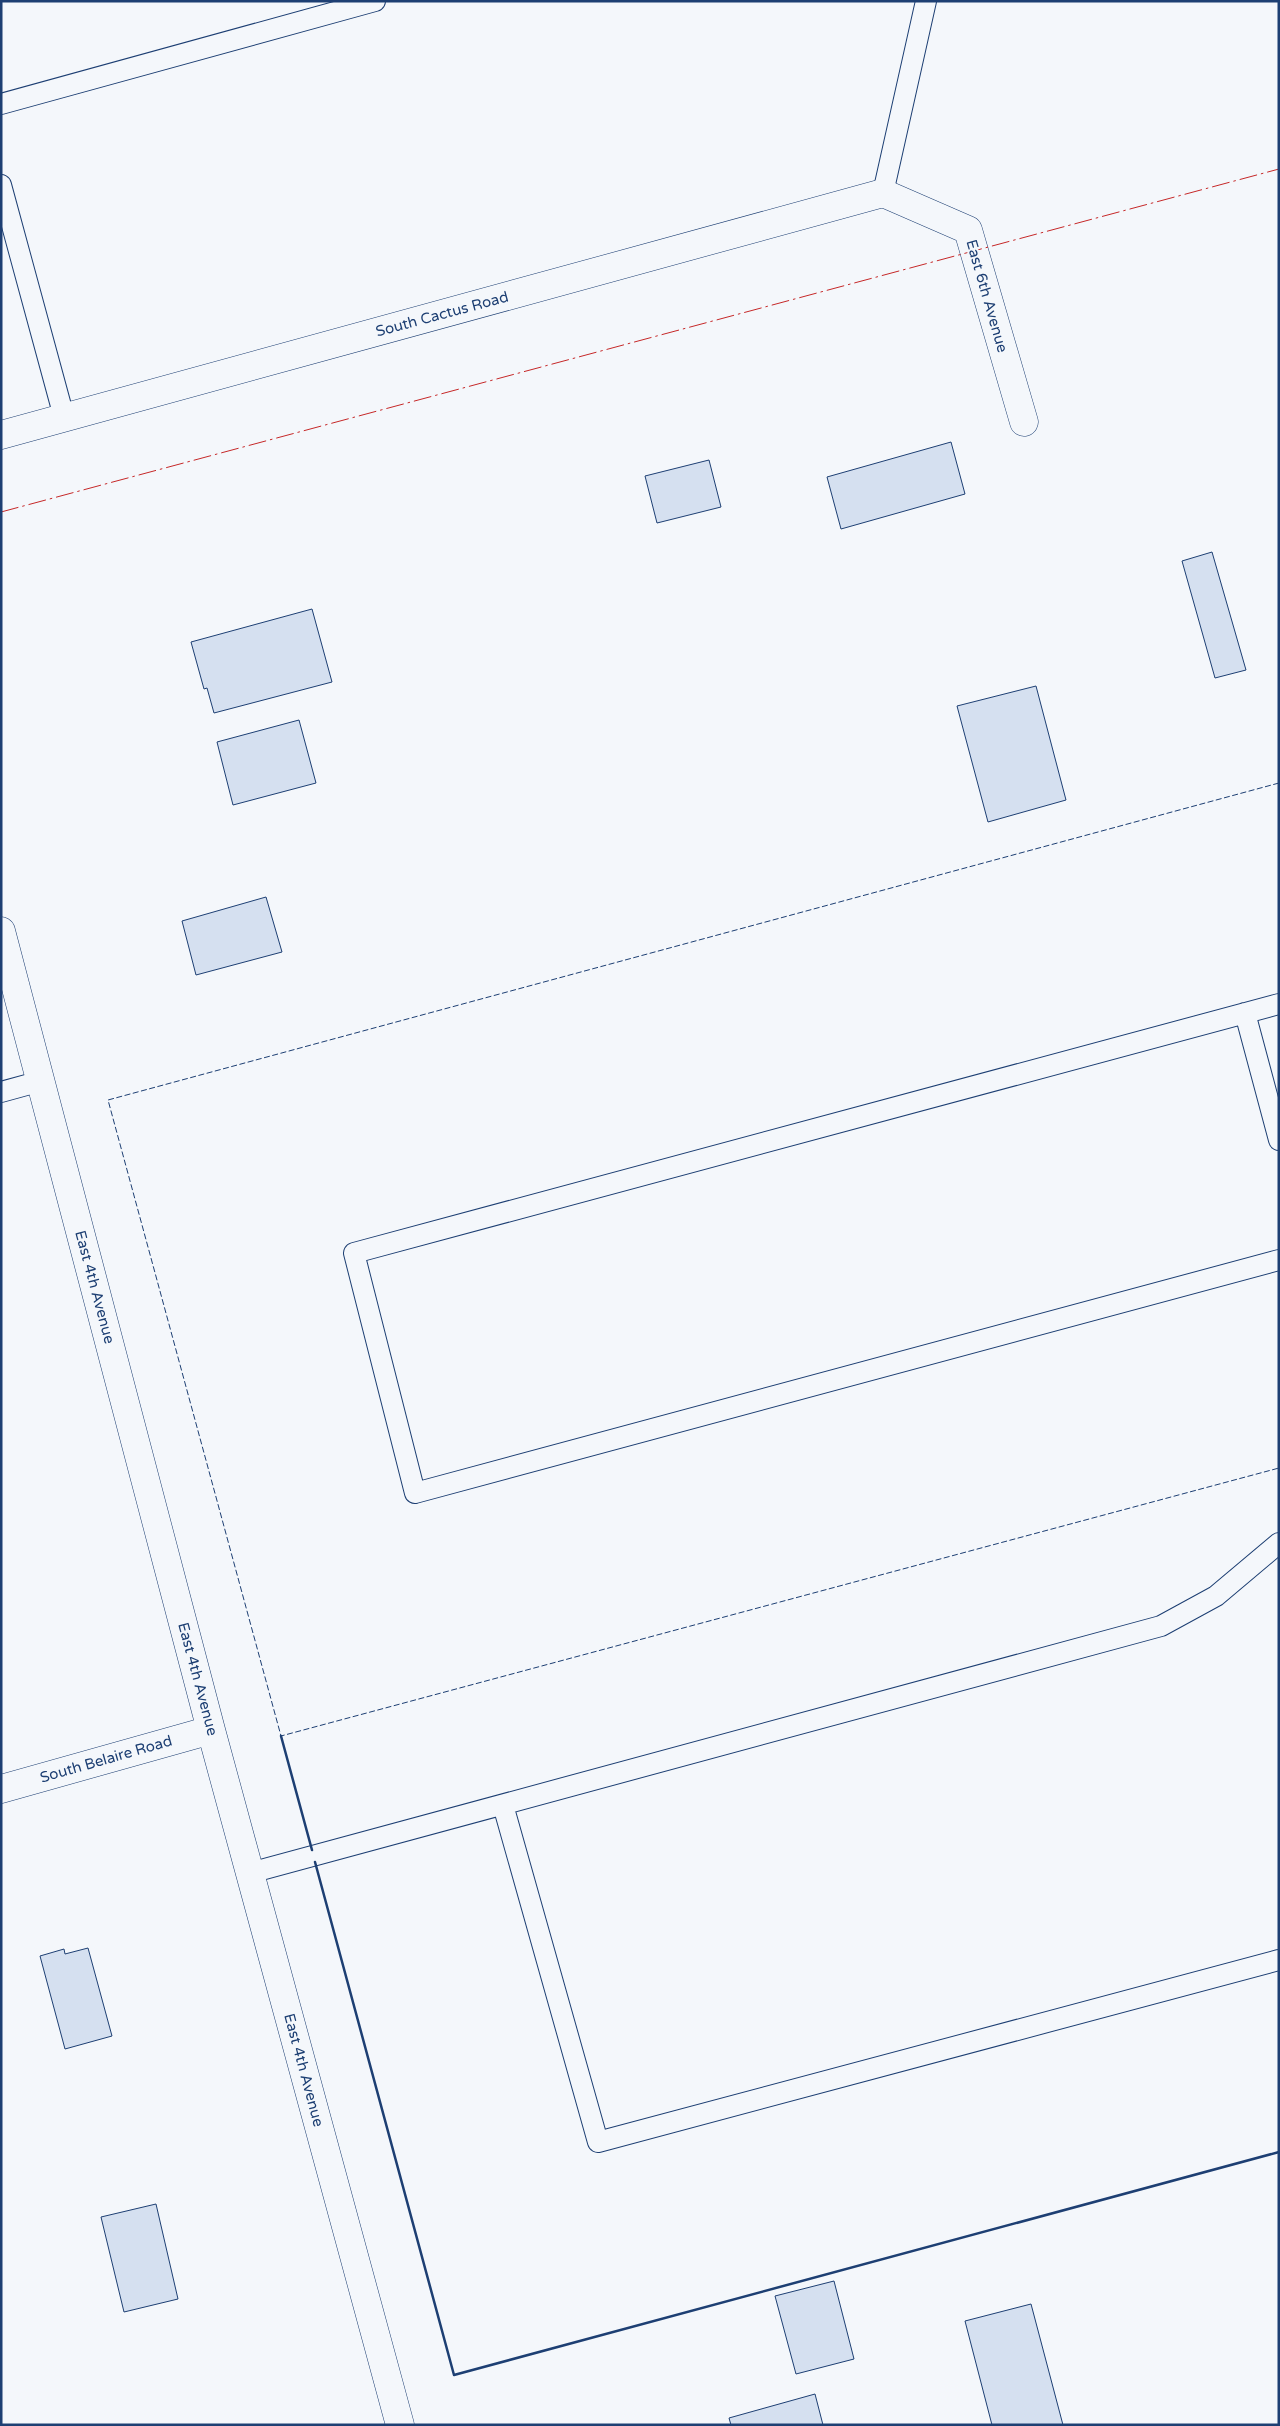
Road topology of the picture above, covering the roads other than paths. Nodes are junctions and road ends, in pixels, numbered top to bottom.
1 (375, 1) edge
2 (926, 1) edge
3 (1, 104) edge
4 (1, 185) edge
5 (883, 193) junction
6 (64, 417) junction
7 (1024, 422) dead end
8 (1, 436) edge
9 (3, 947) edge
10 (1279, 1004) edge
11 (1246, 1013) junction
12 (40, 1081) junction
13 (1, 1092) edge
14 (1279, 1140) edge
15 (1279, 1260) edge
16 (1279, 1543) edge
17 (211, 1730) junction
18 (1, 1789) edge
19 (503, 1805) junction
20 (250, 1873) junction
21 (1279, 1960) edge
22 (400, 2425) edge

1 - 3 lane
2 - 5 lane
4 - 6 lane
5 - 6 street, South Cactus Road
5 - 7 street, East 6th Avenue
6 - 8 street, South Cactus Road
9 - 12 street, East 4th Avenue
10 - 11 lane
11 - 14 lane
11 - 15 lane
12 - 13 lane
12 - 17 street, East 4th Avenue
16 - 19 lane
17 - 18 street, South Belaire Road
17 - 20 street, East 4th Avenue
19 - 20 lane
19 - 21 lane
20 - 22 street, East 4th Avenue

